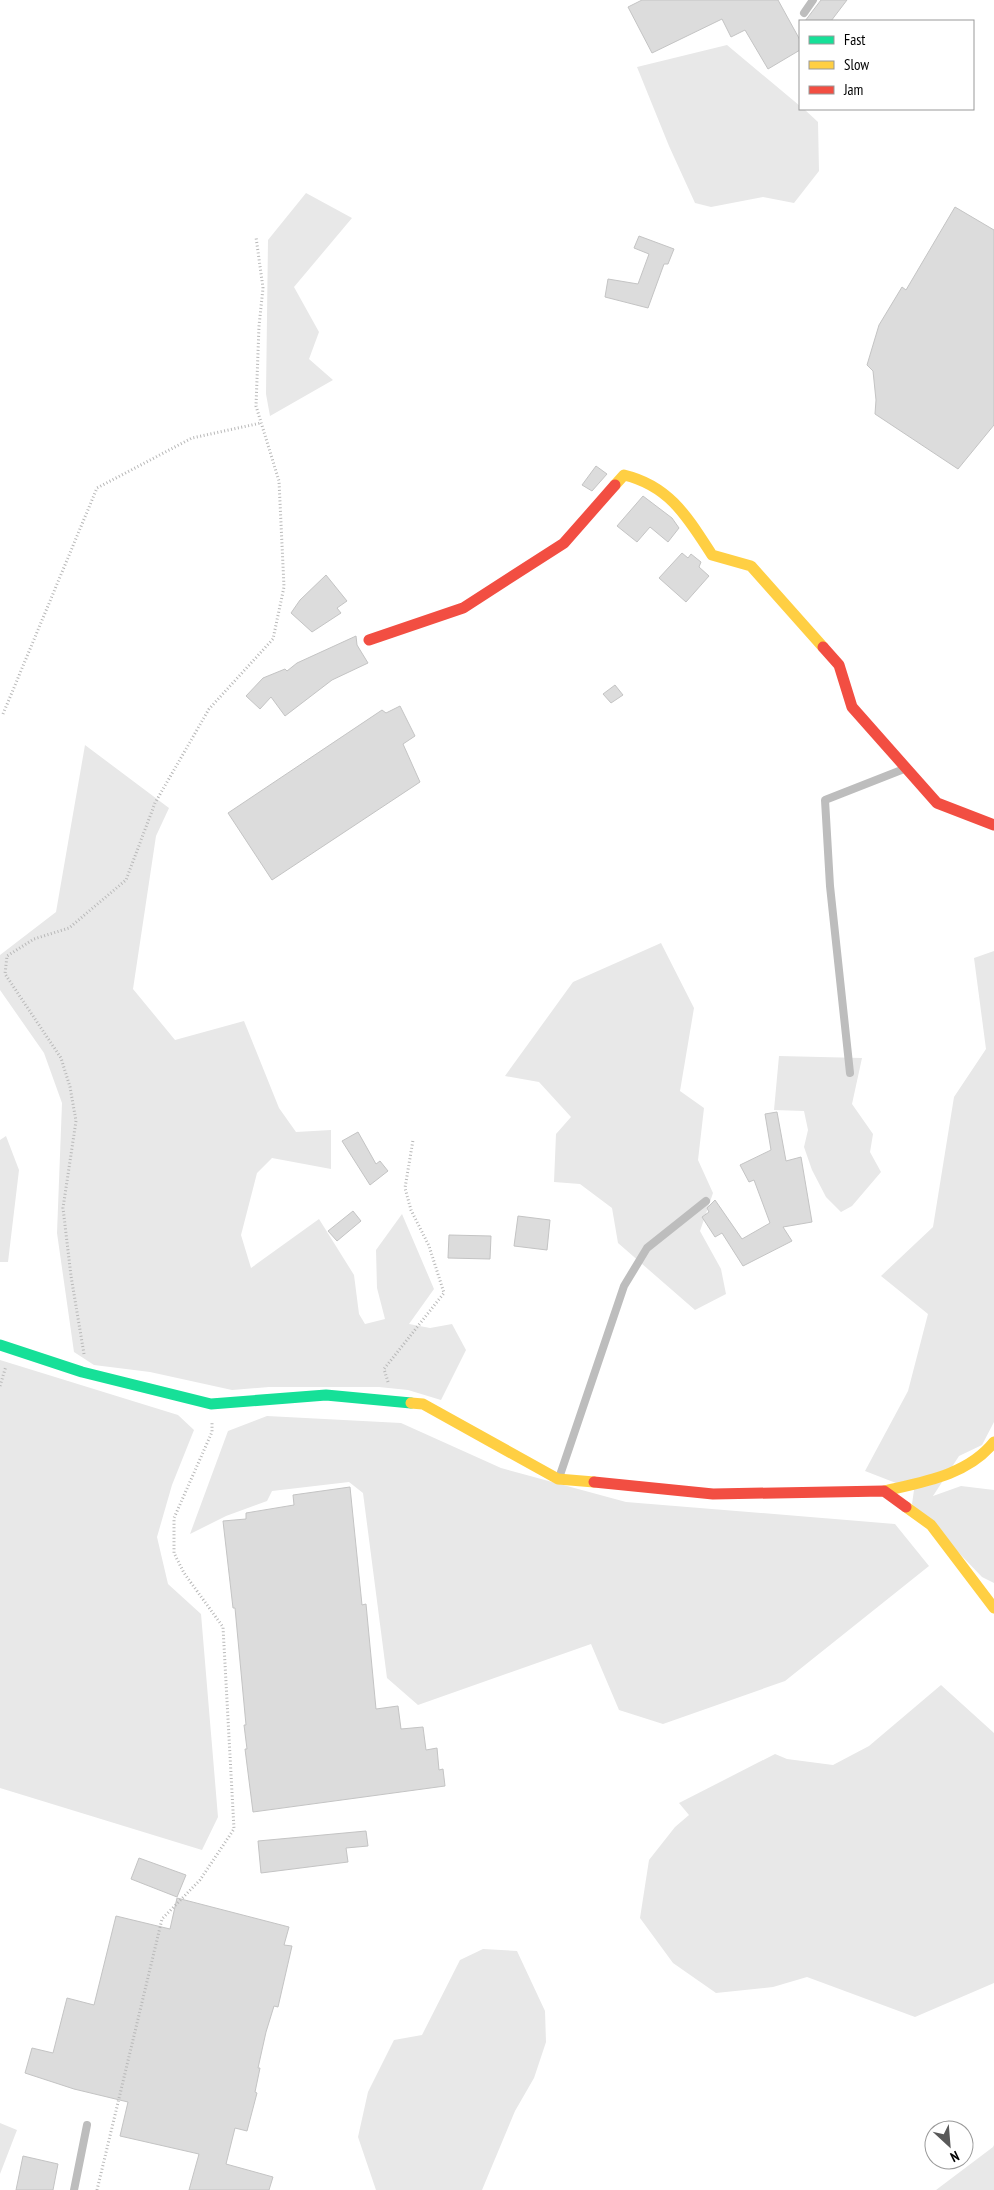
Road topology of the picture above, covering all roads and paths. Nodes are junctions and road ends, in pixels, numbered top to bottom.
1 (813, 0) edge
2 (804, 13) dead end
3 (256, 237) dead end
4 (261, 423) junction
5 (369, 640) dead end
6 (3, 714) dead end
7 (906, 768) junction
8 (994, 825) edge
9 (850, 1073) dead end
10 (412, 1140) dead end
11 (706, 1201) dead end
12 (0, 1345) edge
13 (82, 1372) junction
14 (394, 1402) junction
15 (211, 1404) junction
16 (994, 1442) edge
17 (558, 1479) junction
18 (884, 1490) junction
19 (994, 1608) edge
20 (87, 2125) dead end
21 (74, 2190) edge
22 (98, 2190) edge

1 - 2 lane
3 - 4 path
4 - 6 path
4 - 13 path
5 - 7 street
7 - 8 street
7 - 9 lane
10 - 14 path
11 - 17 lane
12 - 13 street
13 - 15 street
14 - 15 street
14 - 17 street
15 - 22 path
16 - 18 street
17 - 18 street
18 - 19 street
20 - 21 lane

